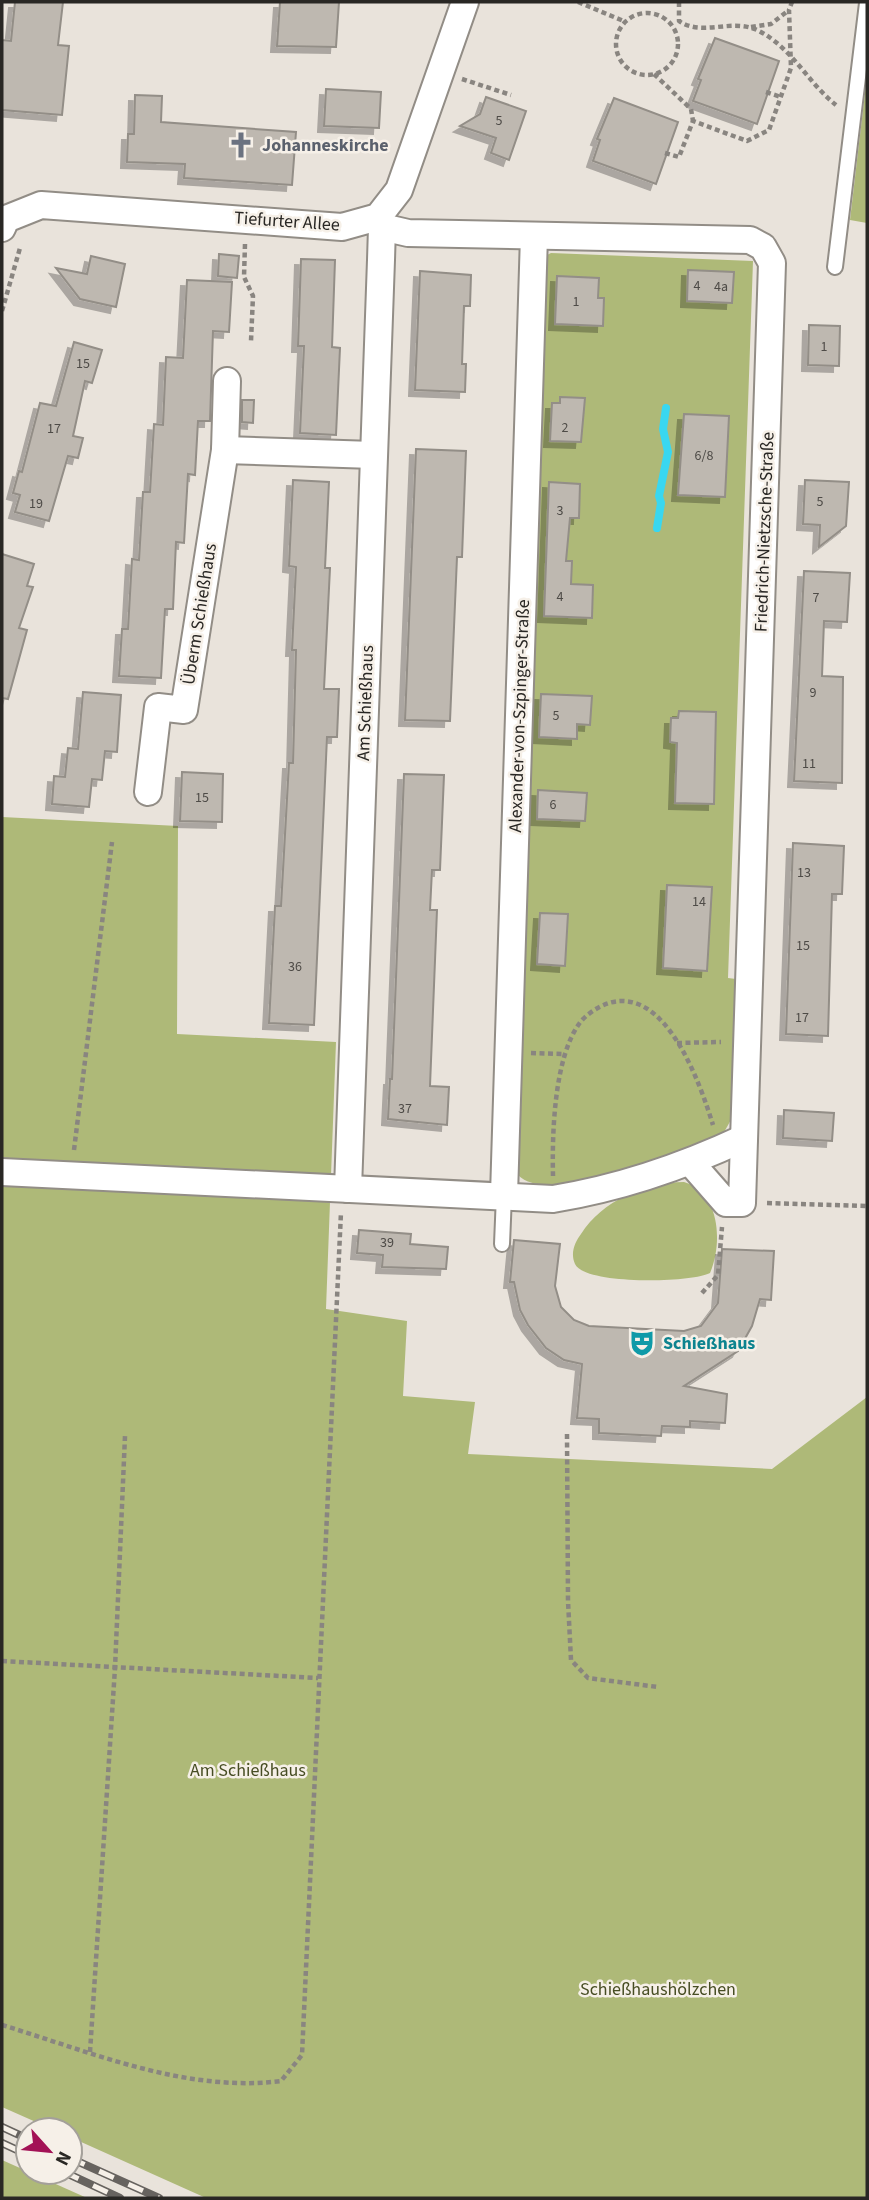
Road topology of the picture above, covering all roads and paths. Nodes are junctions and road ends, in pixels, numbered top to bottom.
1 (465, 2) edge
2 (578, 2) edge
3 (679, 2) edge
4 (792, 2) edge
5 (867, 3) edge
6 (789, 10) junction
7 (679, 20) junction
8 (626, 22) junction
9 (671, 26) junction
10 (750, 27) junction
11 (790, 53) junction
12 (441, 73) junction
13 (654, 74) junction
14 (766, 92) dead end
15 (510, 95) dead end
16 (781, 97) junction
17 (852, 113) junction
18 (693, 121) junction
19 (666, 153) dead end
20 (247, 219) junction
21 (3, 221) edge
22 (380, 222) junction
23 (534, 236) junction
24 (28, 238) dead end
25 (835, 267) dead end
26 (2, 311) edge
27 (251, 341) dead end
28 (227, 381) dead end
29 (225, 450) junction
30 (373, 455) junction
31 (148, 792) dead end
32 (112, 842) dead end
33 (747, 1041) junction
34 (676, 1043) junction
35 (540, 1053) dead end
36 (565, 1054) junction
37 (744, 1138) junction
38 (720, 1149) junction
39 (691, 1163) junction
40 (2, 1172) edge
41 (71, 1175) junction
42 (348, 1189) junction
43 (504, 1195) junction
44 (553, 1199) junction
45 (742, 1203) junction
46 (867, 1206) edge
47 (722, 1222) dead end
48 (502, 1244) dead end
49 (702, 1293) dead end
50 (567, 1434) dead end
51 (125, 1436) dead end
52 (2, 1661) edge
53 (115, 1668) junction
54 (318, 1678) junction
55 (658, 1687) dead end
56 (2, 2025) edge
57 (90, 2052) junction

1 - 12 street
2 - 8 path
3 - 7 path
4 - 6 path
5 - 17 lane
6 - 10 path
6 - 11 path
7 - 9 path
7 - 10 path
8 - 9 path
8 - 13 path
9 - 13 path
10 - 11 path
11 - 16 path
11 - 17 path
12 - 15 path
12 - 22 street
13 - 18 path
14 - 16 path
16 - 18 path
17 - 25 lane
18 - 19 path
20 - 21 street, Tiefurter Allee
20 - 22 street, Tiefurter Allee
20 - 27 path
22 - 23 street, Friedrich-Nietzsche-Straße
22 - 30 street, Am Schießhaus
23 - 33 street, Friedrich-Nietzsche-Straße
23 - 43 street, Alexander-von-Szpinger-Straße
24 - 26 path
28 - 29 street, Überm Schießhaus
29 - 30 street
29 - 31 street, Überm Schießhaus
30 - 42 street, Am Schießhaus
32 - 41 path
33 - 34 path
33 - 37 street, Friedrich-Nietzsche-Straße
34 - 36 path
34 - 38 path
35 - 36 path
36 - 44 path
37 - 38 street
37 - 45 street, Friedrich-Nietzsche-Straße
38 - 39 street
39 - 44 street
39 - 45 street
40 - 41 street
41 - 42 street
42 - 43 street
42 - 54 path
43 - 44 street
43 - 48 lane
45 - 46 path
47 - 49 path
50 - 55 path
51 - 53 path
52 - 53 path
53 - 54 path
53 - 57 path
54 - 57 path
56 - 57 path

